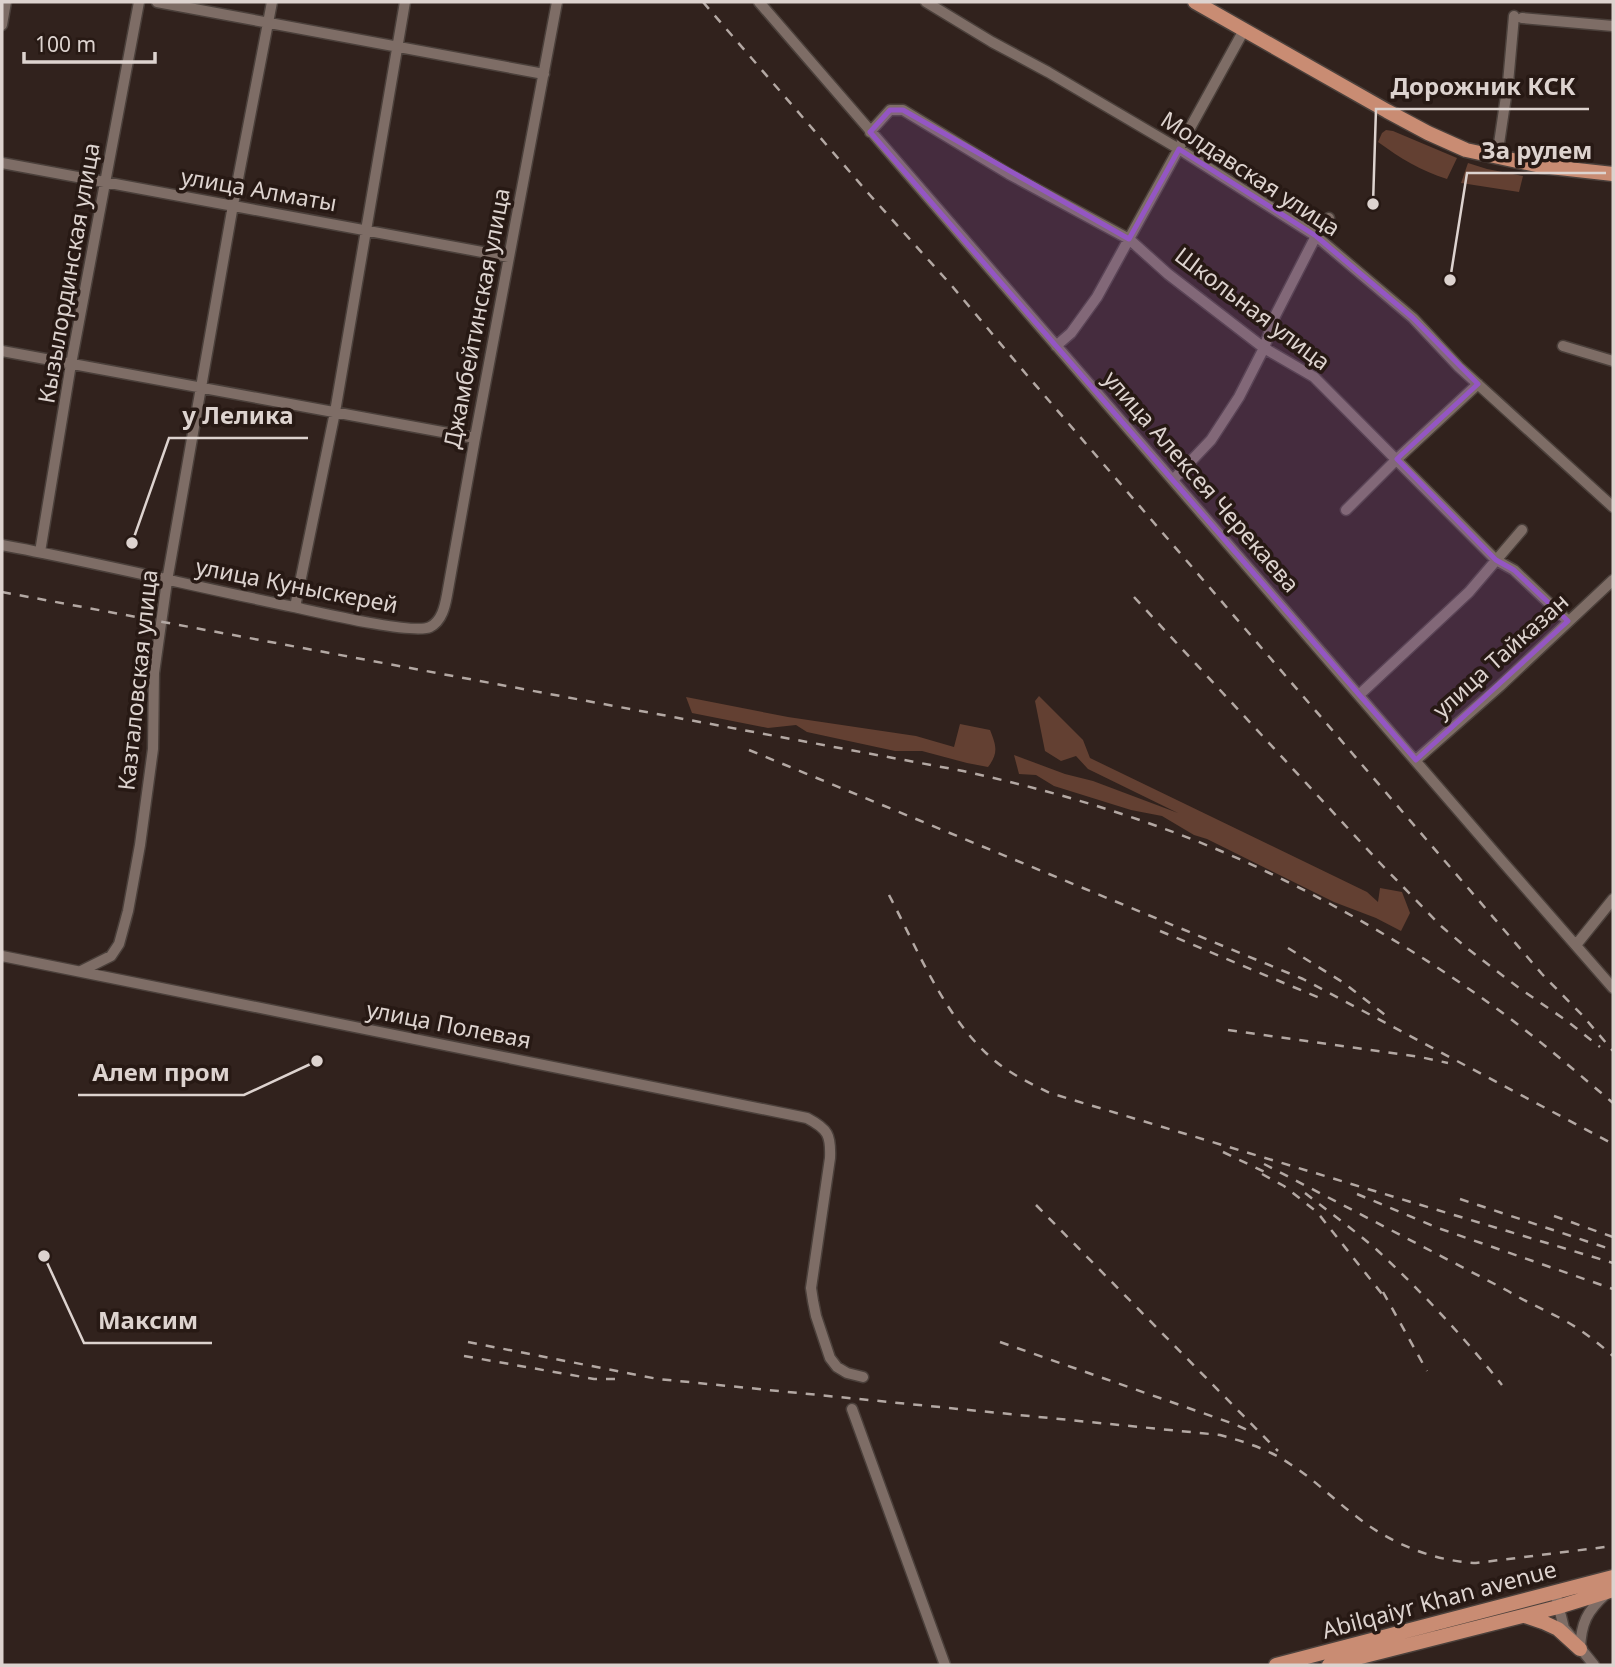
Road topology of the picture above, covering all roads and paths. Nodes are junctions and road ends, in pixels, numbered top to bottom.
1 (6, 2) edge
2 (139, 2) edge
3 (157, 2) edge
4 (272, 2) edge
5 (405, 2) edge
6 (556, 2) edge
7 (760, 2) edge
8 (926, 2) edge
9 (1195, 2) edge
10 (268, 22) junction
11 (2, 25) edge
12 (1613, 26) edge
13 (1244, 30) junction
14 (397, 46) junction
15 (544, 74) junction
16 (870, 131) junction
17 (1179, 149) junction
18 (1497, 157) junction
19 (2, 163) edge
20 (1613, 174) edge
21 (106, 182) junction
22 (233, 205) junction
23 (1329, 218) dead end
24 (366, 230) junction
25 (1316, 236) junction
26 (1129, 239) junction
27 (509, 257) junction
28 (1056, 346) junction
29 (1563, 346) dead end
30 (1264, 348) junction
31 (2, 351) edge
32 (1613, 360) edge
33 (71, 363) junction
34 (1478, 383) junction
35 (202, 388) junction
36 (335, 412) junction
37 (475, 438) junction
38 (1396, 459) junction
39 (1173, 480) junction
40 (1613, 507) edge
41 (1346, 510) dead end
42 (1522, 530) dead end
43 (2, 545) edge
44 (40, 552) junction
45 (1496, 560) junction
46 (1613, 580) edge
47 (167, 581) junction
48 (295, 607) junction
49 (1568, 621) junction
50 (420, 629) joint
51 (1359, 695) junction
52 (1416, 760) junction
53 (1613, 899) edge
54 (1576, 945) junction
55 (2, 956) edge
56 (81, 971) junction
57 (1613, 988) edge
58 (863, 1377) dead end
59 (852, 1409) dead end
60 (1613, 1577) edge
61 (1611, 1591) edge
62 (1556, 1600) junction
63 (1523, 1616) junction
64 (1580, 1649) junction
65 (1286, 1664) edge
66 (945, 1665) edge
67 (1329, 1665) edge
68 (1594, 1665) edge

1 - 11 street
2 - 21 street, Кызылординская улица
3 - 10 street
4 - 10 street, Казталовская улица
5 - 14 street
6 - 15 street, Джамбейтинская улица
7 - 16 street, улица Алексея Черекаева
8 - 17 street, Молдавская улица
9 - 13 main road
10 - 14 street
10 - 22 street, Казталовская улица
12 - 18 street
13 - 17 street
13 - 18 main road
14 - 15 street
14 - 24 street
15 - 27 street, Джамбейтинская улица
16 - 26 street, Школьная улица
16 - 28 street, улица Алексея Черекаева
17 - 25 street, Молдавская улица
17 - 26 street
18 - 20 main road
19 - 21 street, улица Алматы
21 - 22 street, улица Алматы
21 - 33 street, Кызылординская улица
22 - 24 street, улица Алматы
22 - 35 street, Казталовская улица
23 - 25 street
24 - 27 street, улица Алматы
24 - 36 street
25 - 30 street
25 - 34 street, Молдавская улица
26 - 28 street
26 - 30 street, Школьная улица
27 - 37 street, Джамбейтинская улица
28 - 39 street, улица Алексея Черекаева
29 - 32 street
30 - 38 street, Школьная улица
30 - 39 street
31 - 33 street
33 - 35 street
33 - 44 street, Кызылординская улица
34 - 38 street
34 - 40 street, Молдавская улица
35 - 36 street
35 - 47 street, Казталовская улица
36 - 37 street
36 - 48 street
37 - 50 street, Джамбейтинская улица
38 - 41 street
38 - 45 street, Школьная улица
39 - 51 street, улица Алексея Черекаева
42 - 45 street
43 - 44 street, улица Куныскерей
44 - 47 street, улица Куныскерей
45 - 49 street, Школьная улица
45 - 51 street
46 - 49 street, улица Тайказан
47 - 48 street, улица Куныскерей
47 - 56 street, Казталовская улица
48 - 50 street, улица Куныскерей
49 - 52 street, улица Тайказан
51 - 52 street, улица Алексея Черекаева
52 - 54 street, улица Алексея Черекаева
53 - 54 street
54 - 57 street, улица Алексея Черекаева
55 - 56 street, улица Полевая
56 - 58 street, улица Полевая
59 - 66 street
60 - 62 main road, Abilqaiyr Khan avenue
61 - 62 main road, Abilqaiyr Khan avenue
61 - 64 street
62 - 63 main road, Abilqaiyr Khan avenue
62 - 64 street
62 - 65 main road, Abilqaiyr Khan avenue
63 - 64 main road
63 - 67 main road, Abilqaiyr Khan avenue
64 - 68 street

